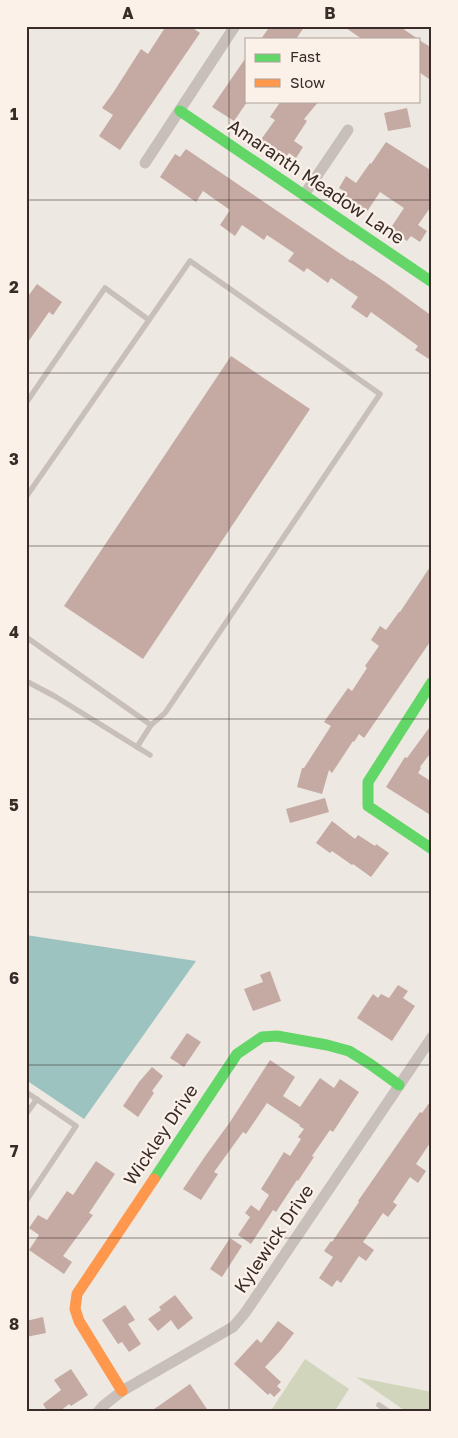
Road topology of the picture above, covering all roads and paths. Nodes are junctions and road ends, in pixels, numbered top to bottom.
1 (235, 26) edge
2 (180, 111) junction
3 (348, 130) dead end
4 (145, 163) dead end
5 (304, 195) junction
6 (430, 277) edge
7 (149, 320) junction
8 (26, 403) edge
9 (26, 497) edge
10 (26, 637) edge
11 (26, 681) edge
12 (432, 682) edge
13 (151, 725) junction
14 (137, 747) junction
15 (150, 755) dead end
16 (432, 849) edge
17 (432, 1037) edge
18 (399, 1085) junction
19 (26, 1092) edge
20 (37, 1099) junction
21 (26, 1114) edge
22 (26, 1201) edge
23 (122, 1390) junction
24 (379, 1405) dead end
25 (98, 1412) edge
26 (389, 1412) edge

1 - 2 street
2 - 4 street
2 - 5 street, Amaranth Meadow Lane
3 - 5 street
5 - 6 street, Amaranth Meadow Lane
7 - 8 lane
7 - 9 lane
7 - 13 lane
10 - 13 lane
11 - 14 lane
12 - 16 street
13 - 14 lane
14 - 15 lane
17 - 18 street, Kylewick Drive
18 - 23 street, Kylewick Drive
18 - 23 street, Wickley Drive
19 - 20 lane
20 - 21 lane
20 - 22 lane
23 - 25 street, Kylewick Drive
24 - 26 lane

